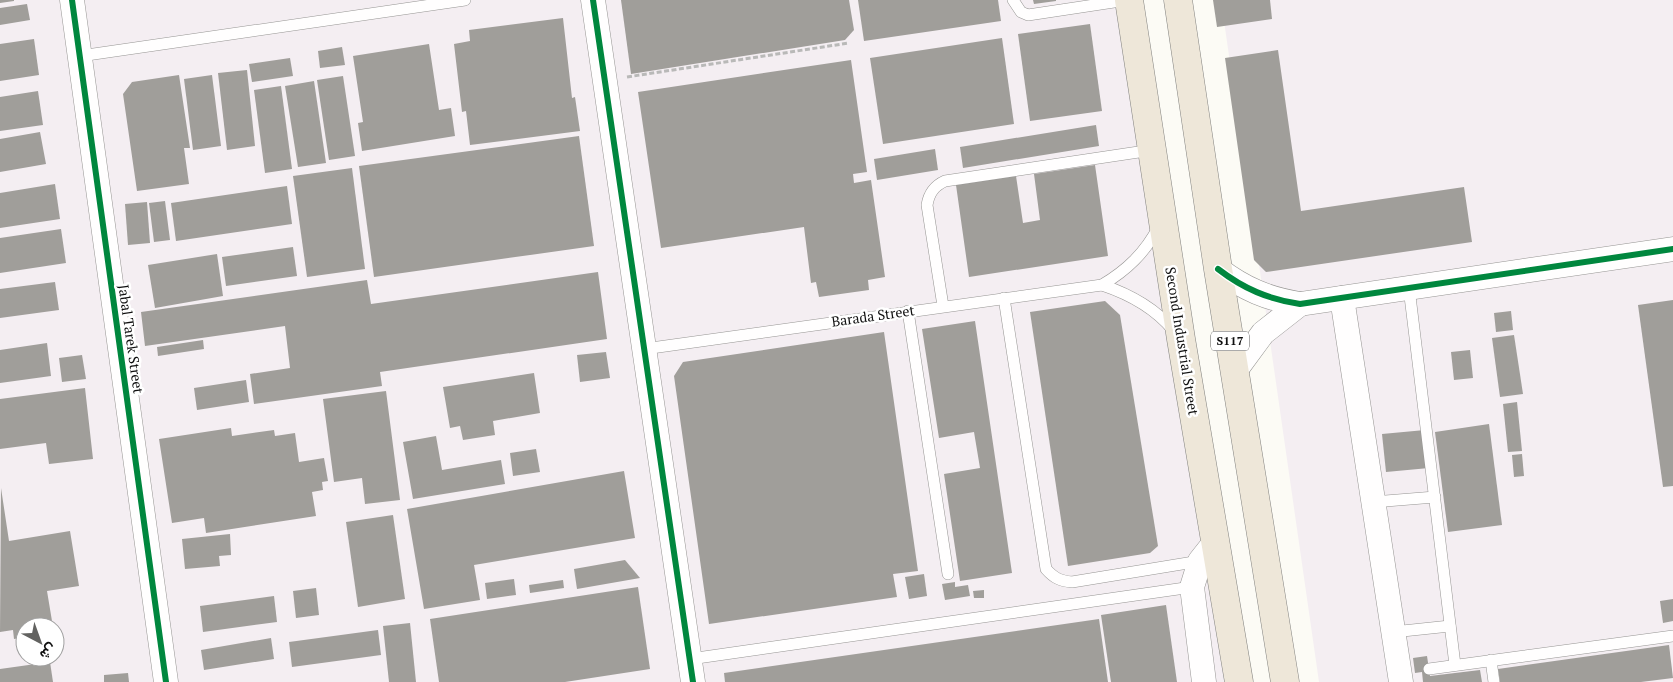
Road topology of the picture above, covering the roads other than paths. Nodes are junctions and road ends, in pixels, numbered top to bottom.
1 (72, 0) edge
2 (465, 0) edge
3 (593, 0) edge
4 (1013, 0) edge
5 (1128, 0) edge
6 (1178, 0) edge
7 (80, 56) junction
8 (1152, 150) junction
9 (1162, 219) junction
10 (1673, 249) edge
11 (1218, 269) junction
12 (1102, 285) junction
13 (1409, 288) junction
14 (1004, 298) junction
15 (1342, 298) junction
16 (1300, 304) junction
17 (943, 306) junction
18 (908, 311) junction
19 (1181, 339) junction
20 (644, 349) junction
21 (1235, 372) junction
22 (1435, 497) junction
23 (1373, 502) junction
24 (1208, 551) junction
25 (948, 574) dead end
26 (1192, 587) junction
27 (1450, 626) junction
28 (1393, 632) junction
29 (1673, 636) edge
30 (690, 659) junction
31 (1492, 660) junction
32 (1455, 665) junction
33 (1429, 668) dead end
34 (1405, 675) edge
35 (166, 682) edge
36 (693, 682) edge
37 (1204, 682) edge
38 (1239, 682) edge
39 (1285, 682) edge
40 (1494, 682) edge

1 - 7 street, Jabal Tarek Street
2 - 7 lane
3 - 20 street
4 - 5 lane
5 - 8 main road, Second Industrial Street
6 - 11 main road, S117
7 - 35 street, Jabal Tarek Street
8 - 9 main road, Second Industrial Street
8 - 17 lane
9 - 12 lane, Barada Street
9 - 19 main road, Second Industrial Street
10 - 13 street
11 - 16 street
11 - 21 main road, S117
12 - 14 lane, Barada Street
12 - 19 lane, Barada Street
13 - 15 street
13 - 22 lane
14 - 17 lane, Barada Street
14 - 24 lane
15 - 16 street
15 - 23 street
16 - 21 street
17 - 18 lane, Barada Street
18 - 20 lane, Barada Street
18 - 25 lane
19 - 24 main road, Second Industrial Street
20 - 30 street
21 - 39 main road, S117
22 - 23 lane
22 - 27 lane
23 - 28 street
24 - 26 street
24 - 38 main road, Second Industrial Street
26 - 30 lane
26 - 37 street
27 - 28 lane
27 - 32 lane
28 - 34 street
29 - 31 lane
30 - 36 street
31 - 32 lane
31 - 40 lane
32 - 33 lane

